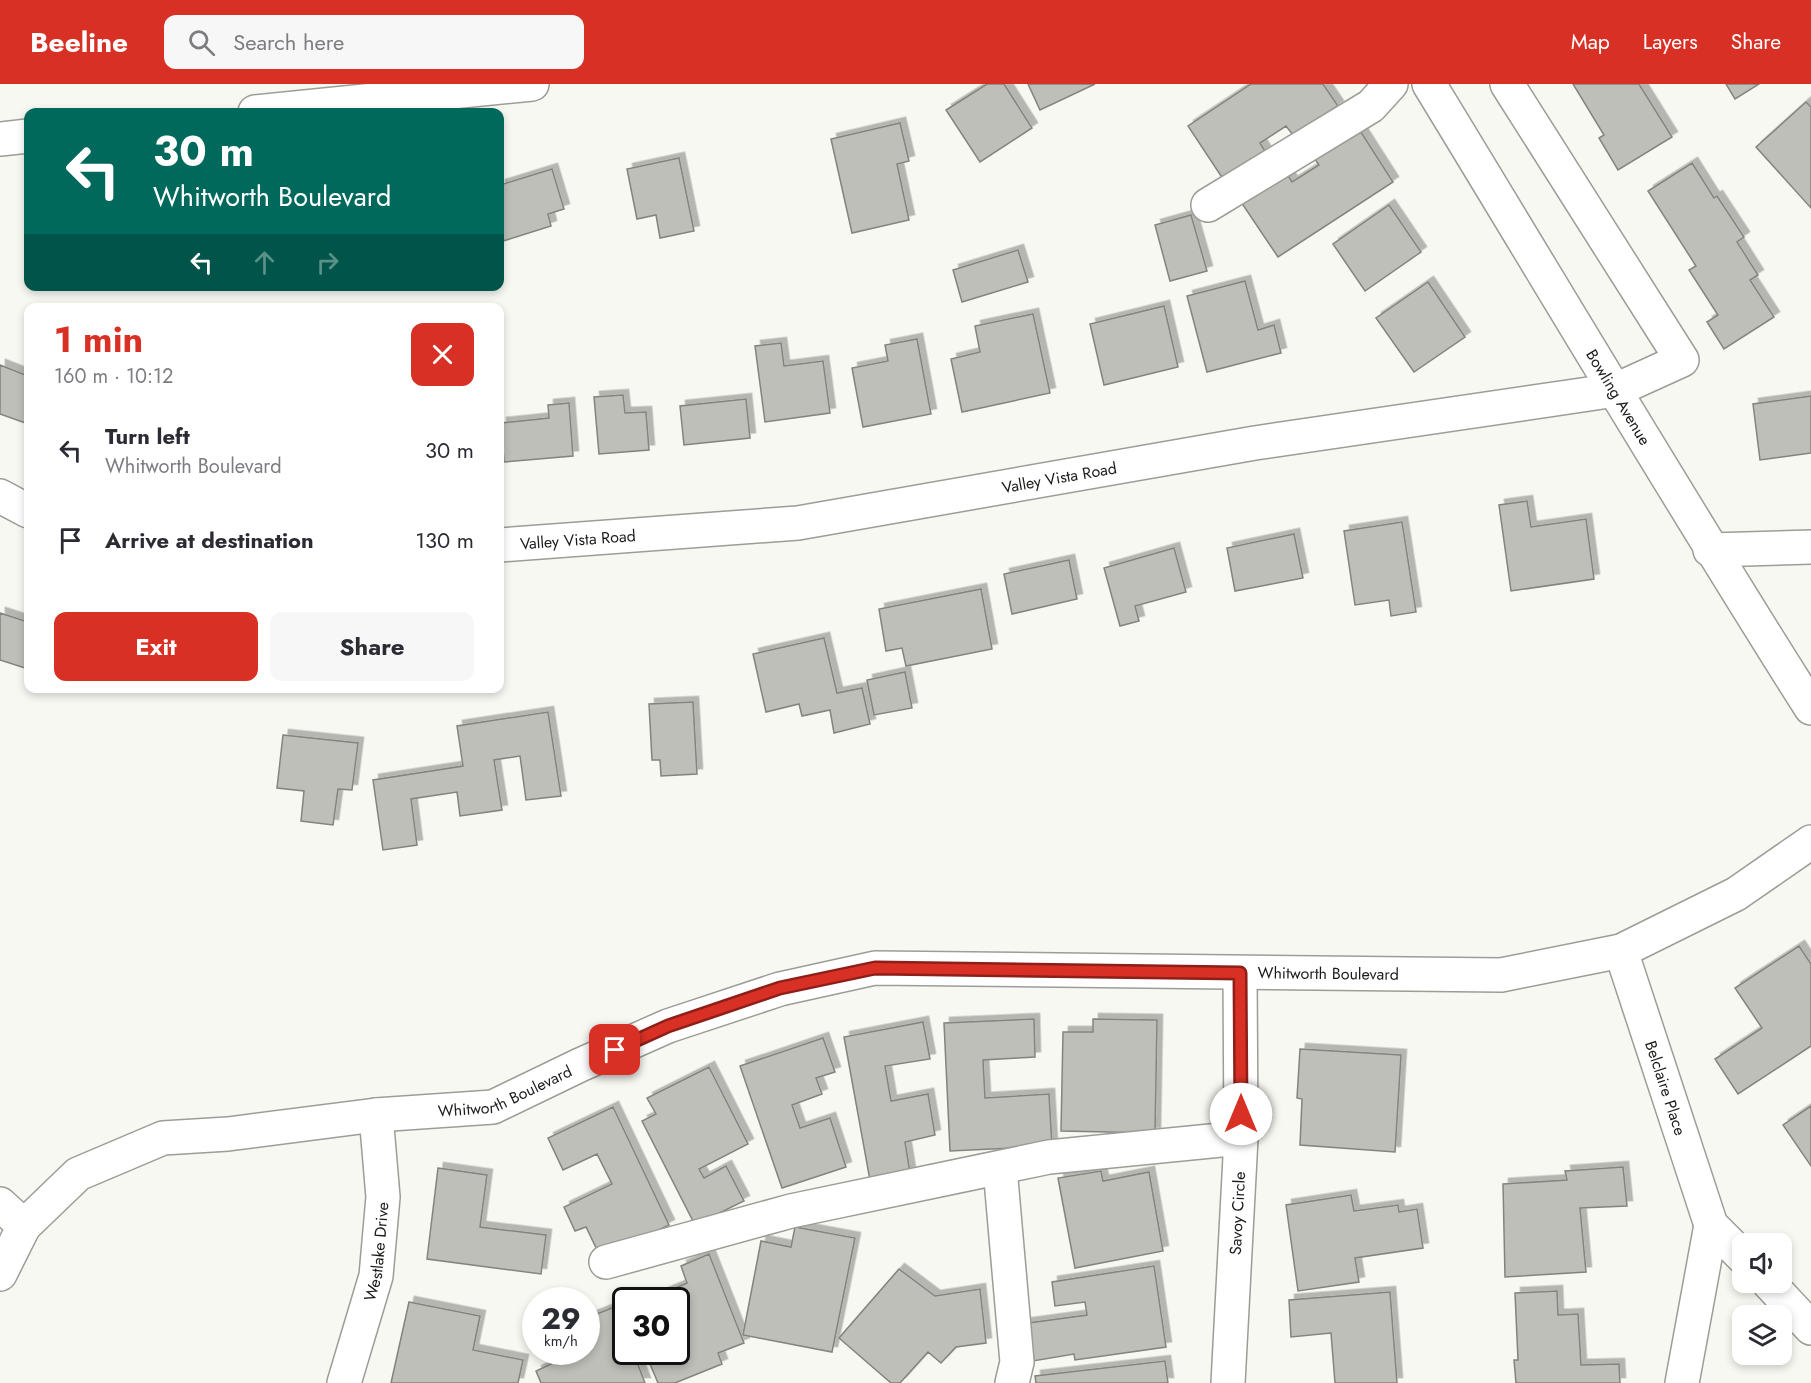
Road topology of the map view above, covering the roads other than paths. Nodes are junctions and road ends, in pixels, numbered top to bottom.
1 (532, 84) edge
2 (1390, 84) edge
3 (1429, 84) edge
4 (1507, 84) edge
5 (295, 108) edge
6 (24, 136) edge
7 (0, 139) edge
8 (1208, 206) dead end
9 (1616, 390) junction
10 (0, 496) edge
11 (24, 509) edge
12 (504, 545) edge
13 (1811, 547) edge
14 (1710, 550) junction
15 (1811, 708) edge
16 (1811, 842) edge
17 (1621, 951) junction
18 (1240, 973) junction
19 (376, 1115) junction
20 (1241, 1138) junction
21 (1000, 1168) junction
22 (0, 1204) edge
23 (1711, 1225) junction
24 (24, 1226) junction
25 (1732, 1246) edge
26 (606, 1262) dead end
27 (0, 1274) edge
28 (1778, 1293) edge
29 (1811, 1328) edge
30 (344, 1383) edge
31 (1012, 1383) edge
32 (1228, 1383) edge
33 (1682, 1383) edge

1 - 5 street
2 - 8 street
3 - 9 street, Bowling Avenue
4 - 9 street, Valley Vista Road
6 - 7 street
9 - 12 street, Valley Vista Road
9 - 14 street, Bowling Avenue
10 - 11 street
13 - 14 street
14 - 15 street, Bowling Avenue
16 - 17 street, Whitworth Boulevard
17 - 18 street, Whitworth Boulevard
17 - 23 street, Belclaire Place
18 - 19 street, Whitworth Boulevard
18 - 20 street, Savoy Circle
19 - 24 street, Whitworth Boulevard
19 - 30 street, Westlake Drive
20 - 21 street
20 - 32 street, Savoy Circle
21 - 26 street
21 - 31 street
22 - 24 street
23 - 25 street, Belclaire Place
23 - 33 street, Belclaire Place
24 - 27 street, Whitworth Boulevard
28 - 29 street

